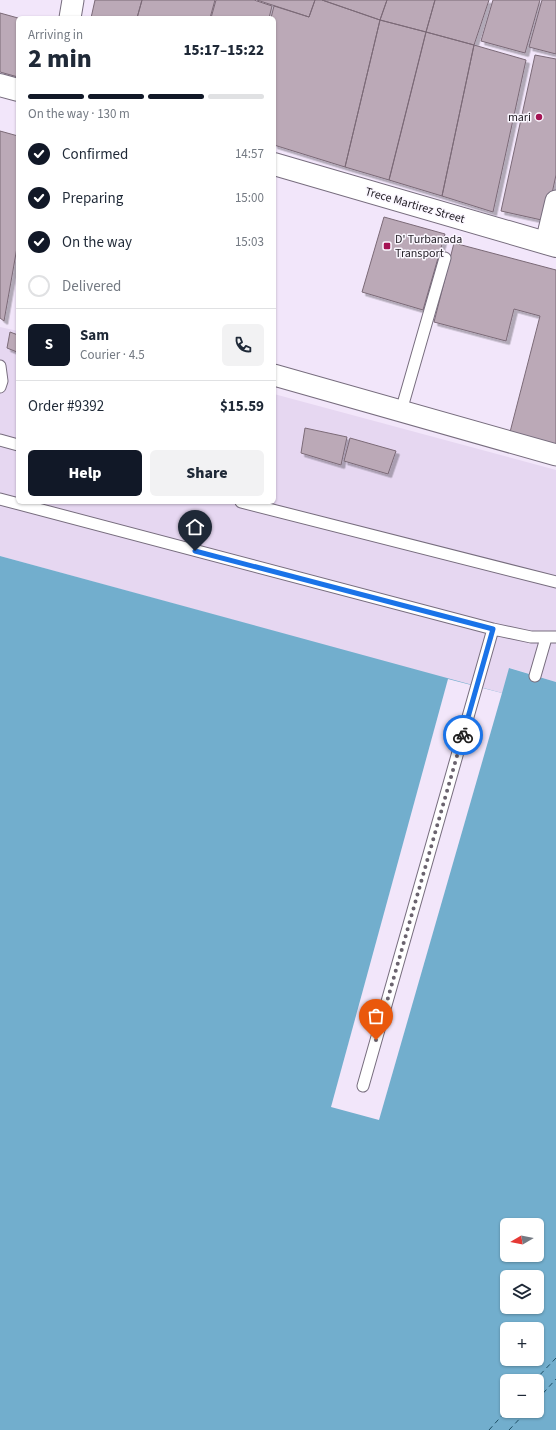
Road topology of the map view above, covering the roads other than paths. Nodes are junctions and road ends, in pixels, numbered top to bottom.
1 (73, 0) edge
2 (70, 16) edge
3 (0, 85) edge
4 (16, 89) edge
5 (276, 165) edge
6 (556, 201) edge
7 (551, 244) edge
8 (445, 258) dead end
9 (0, 366) edge
10 (276, 376) edge
11 (0, 388) edge
12 (402, 410) junction
13 (0, 440) edge
14 (16, 444) edge
15 (556, 455) edge
16 (0, 499) edge
17 (16, 503) edge
18 (19, 504) edge
19 (249, 504) edge
20 (556, 582) edge
21 (493, 629) junction
22 (551, 638) edge
23 (535, 676) dead end
24 (363, 1086) dead end

1 - 2 street
3 - 4 main road
5 - 7 main road, Trece Martirez Street
6 - 7 street
8 - 12 lane
9 - 11 lane
10 - 12 street
12 - 15 street
13 - 14 lane
16 - 17 lane
18 - 21 lane
19 - 20 lane
21 - 22 lane
21 - 24 lane
22 - 23 lane

